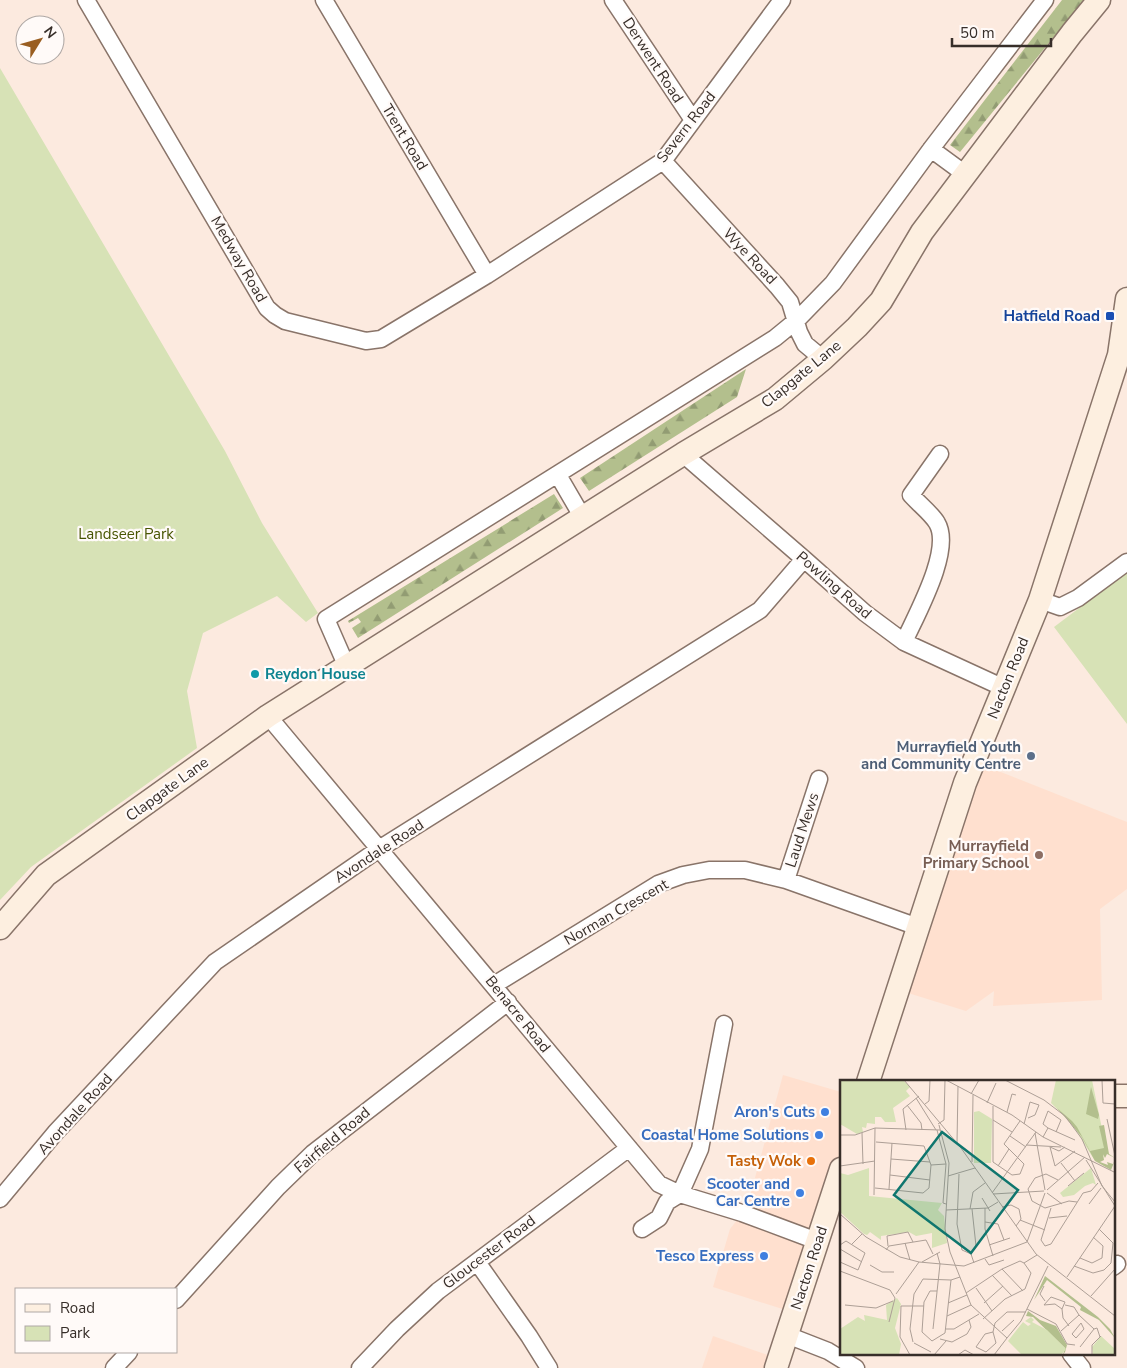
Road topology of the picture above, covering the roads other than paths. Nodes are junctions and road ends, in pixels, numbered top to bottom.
1 (86, 0) edge
2 (324, 0) edge
3 (613, 0) edge
4 (782, 0) edge
5 (1045, 0) edge
6 (1100, 0) edge
7 (693, 120) junction
8 (931, 149) junction
9 (663, 161) junction
10 (965, 174) junction
11 (487, 274) junction
12 (1127, 299) edge
13 (796, 320) junction
14 (823, 359) junction
15 (683, 454) junction
16 (940, 454) dead end
17 (558, 476) junction
18 (583, 518) junction
19 (804, 559) junction
20 (1127, 562) edge
21 (1040, 600) junction
22 (904, 642) junction
23 (347, 667) junction
24 (1004, 688) junction
25 (268, 716) junction
26 (819, 780) dead end
27 (379, 849) junction
28 (786, 880) junction
29 (918, 927) junction
30 (0, 928) edge
31 (494, 985) junction
32 (508, 1002) junction
33 (724, 1024) dead end
34 (869, 1080) edge
35 (1114, 1096) edge
36 (1127, 1096) edge
37 (628, 1148) junction
38 (840, 1172) edge
39 (680, 1194) junction
40 (0, 1199) edge
41 (642, 1229) dead end
42 (817, 1241) junction
43 (477, 1262) junction
44 (178, 1298) edge
45 (788, 1335) junction
46 (128, 1353) edge
47 (1073, 1356) edge
48 (114, 1368) edge
49 (360, 1368) edge
50 (549, 1368) edge
51 (776, 1368) edge
52 (856, 1368) edge
53 (1082, 1368) edge

1 - 11 street, Medway Road
2 - 11 street, Trent Road
3 - 7 street, Derwent Road
4 - 7 street, Severn Road
5 - 8 street
6 - 10 street, Clapgate Lane
7 - 9 street, Severn Road
8 - 10 street
8 - 13 street
9 - 11 street, Severn Road
9 - 13 street, Wye Road
10 - 14 street, Clapgate Lane
12 - 21 street, Nacton Road
13 - 14 street, Wye Road
13 - 17 street
14 - 15 street, Clapgate Lane
15 - 18 street, Clapgate Lane
15 - 19 street, Powling Road
16 - 22 street
17 - 18 street
17 - 23 street
18 - 23 street, Clapgate Lane
19 - 22 street, Powling Road
19 - 27 street, Avondale Road
20 - 21 street
21 - 24 street, Nacton Road
22 - 24 street, Powling Road
23 - 25 street, Clapgate Lane
24 - 29 street, Nacton Road
25 - 27 street, Benacre Road
25 - 30 street, Clapgate Lane
26 - 28 street, Laud Mews
27 - 31 street, Benacre Road
27 - 40 street, Avondale Road
28 - 29 street, Norman Crescent
28 - 31 street, Norman Crescent
29 - 34 street, Nacton Road
31 - 32 street, Benacre Road
32 - 37 street, Benacre Road
32 - 44 street, Fairfield Road
33 - 39 street
35 - 36 street
37 - 39 street, Benacre Road
37 - 43 street, Gloucester Road
38 - 42 street, Nacton Road
39 - 41 street
39 - 42 street, Benacre Road
42 - 45 street, Nacton Road
43 - 49 street, Gloucester Road
43 - 50 street
45 - 51 street, Nacton Road
45 - 52 street
46 - 48 street
47 - 53 street

